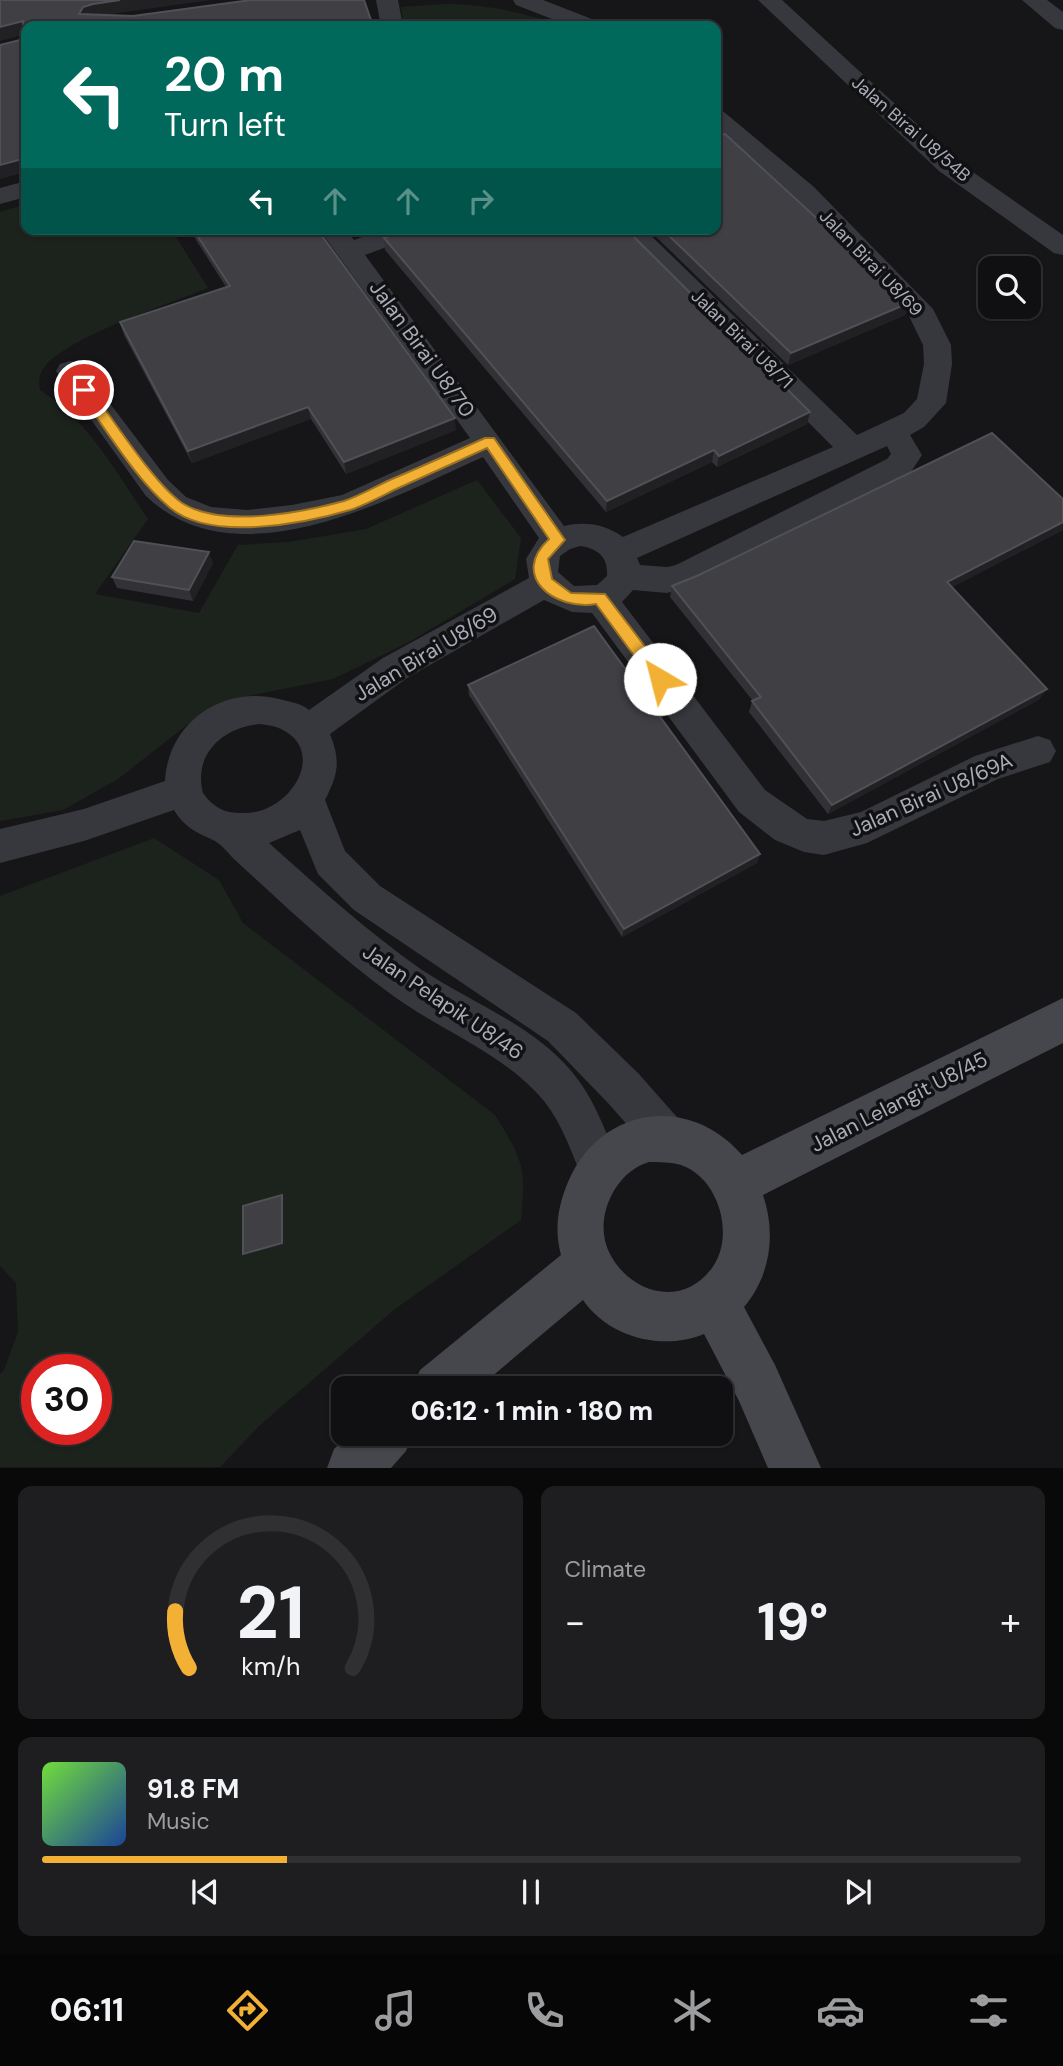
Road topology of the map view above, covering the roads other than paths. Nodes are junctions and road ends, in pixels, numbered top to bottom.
1 (387, 0) edge
2 (524, 0) edge
3 (769, 0) edge
4 (1033, 0) edge
5 (391, 21) edge
6 (576, 21) edge
7 (1063, 23) edge
8 (721, 121) edge
9 (21, 190) edge
10 (0, 196) edge
11 (372, 235) edge
12 (635, 235) edge
13 (341, 240) edge
14 (1063, 247) edge
15 (70, 371) dead end
16 (893, 430) junction
17 (489, 442) junction
18 (854, 450) junction
19 (557, 540) junction
20 (614, 575) junction
21 (547, 583) junction
22 (309, 730) junction
23 (1038, 751) dead end
24 (183, 791) junction
25 (307, 801) junction
26 (229, 830) junction
27 (0, 846) edge
28 (1063, 1020) edge
29 (668, 1139) junction
30 (599, 1167) junction
31 (734, 1184) junction
32 (589, 1264) junction
33 (715, 1304) junction
34 (453, 1376) edge
35 (375, 1446) edge
36 (353, 1468) edge
37 (795, 1468) edge

1 - 5 street
2 - 6 street
3 - 14 street, Jalan Birai U8/54B
4 - 7 street
8 - 16 street, Jalan Birai U8/69
9 - 10 street
11 - 13 street
12 - 18 street, Jalan Birai U8/71
13 - 17 street, Jalan Birai U8/70
15 - 17 street
16 - 18 street, Jalan Birai U8/69
16 - 20 street
17 - 19 street, Jalan Birai U8/70
18 - 20 street, Jalan Birai U8/69
19 - 20 street
19 - 21 street
20 - 21 street
20 - 23 street, Jalan Birai U8/69A
21 - 22 street, Jalan Birai U8/69
22 - 24 street
22 - 25 street
24 - 26 street
24 - 27 street
25 - 26 street
25 - 29 street, Jalan Pelapik U8/46
26 - 30 street, Jalan Pelapik U8/46
28 - 31 street, Jalan Lelangit U8/45
29 - 30 street
29 - 31 street
30 - 32 street
31 - 33 street
32 - 33 street
32 - 34 street
33 - 37 street
35 - 36 street

